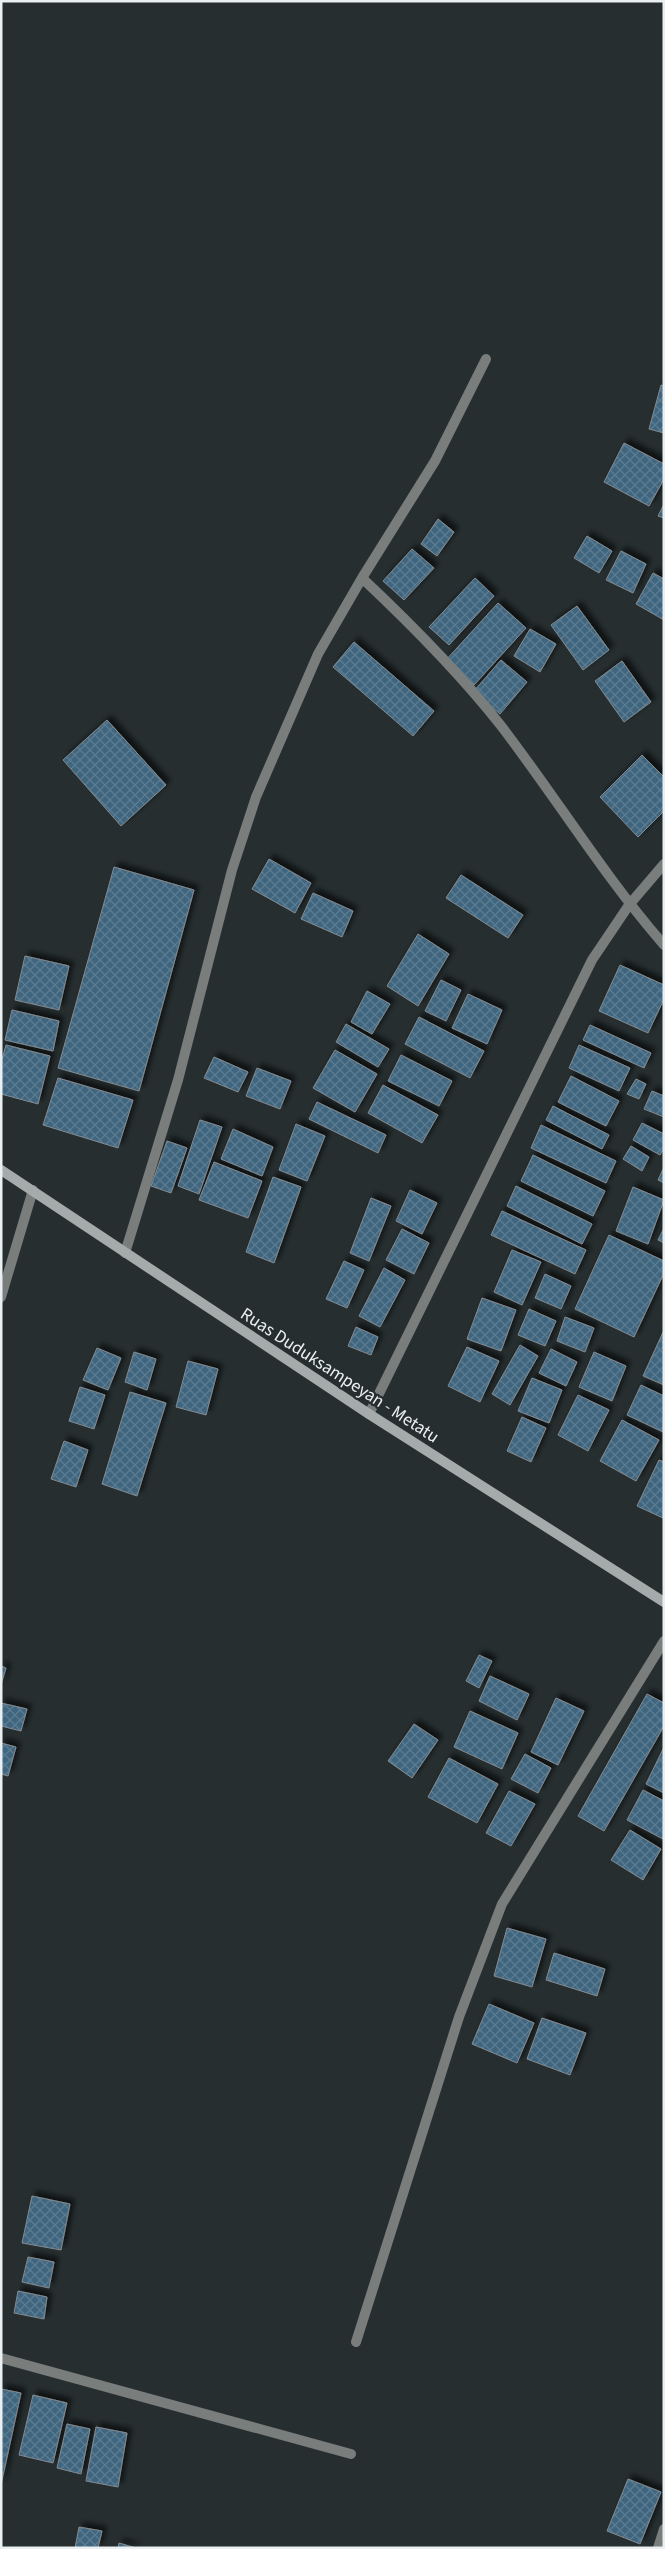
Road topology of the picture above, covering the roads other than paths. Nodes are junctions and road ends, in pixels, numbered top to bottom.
1 (486, 359) dead end
2 (362, 578) junction
3 (664, 864) edge
4 (629, 905) junction
5 (664, 945) edge
6 (1, 1170) edge
7 (34, 1190) junction
8 (124, 1253) junction
9 (1, 1297) edge
10 (369, 1414) junction
11 (664, 1602) edge
12 (664, 1641) edge
13 (356, 2342) dead end
14 (1, 2358) edge
15 (351, 2454) dead end
16 (664, 2529) edge
17 (658, 2548) edge

1 - 2 street
2 - 4 street
2 - 8 street
3 - 4 street
4 - 5 street
4 - 10 street
6 - 7 main road, Ruas Duduksampeyan - Metatu
7 - 8 main road, Ruas Duduksampeyan - Metatu
7 - 9 street
8 - 10 main road, Ruas Duduksampeyan - Metatu
10 - 11 main road, Ruas Duduksampeyan - Metatu
12 - 13 street
14 - 15 street
16 - 17 street

